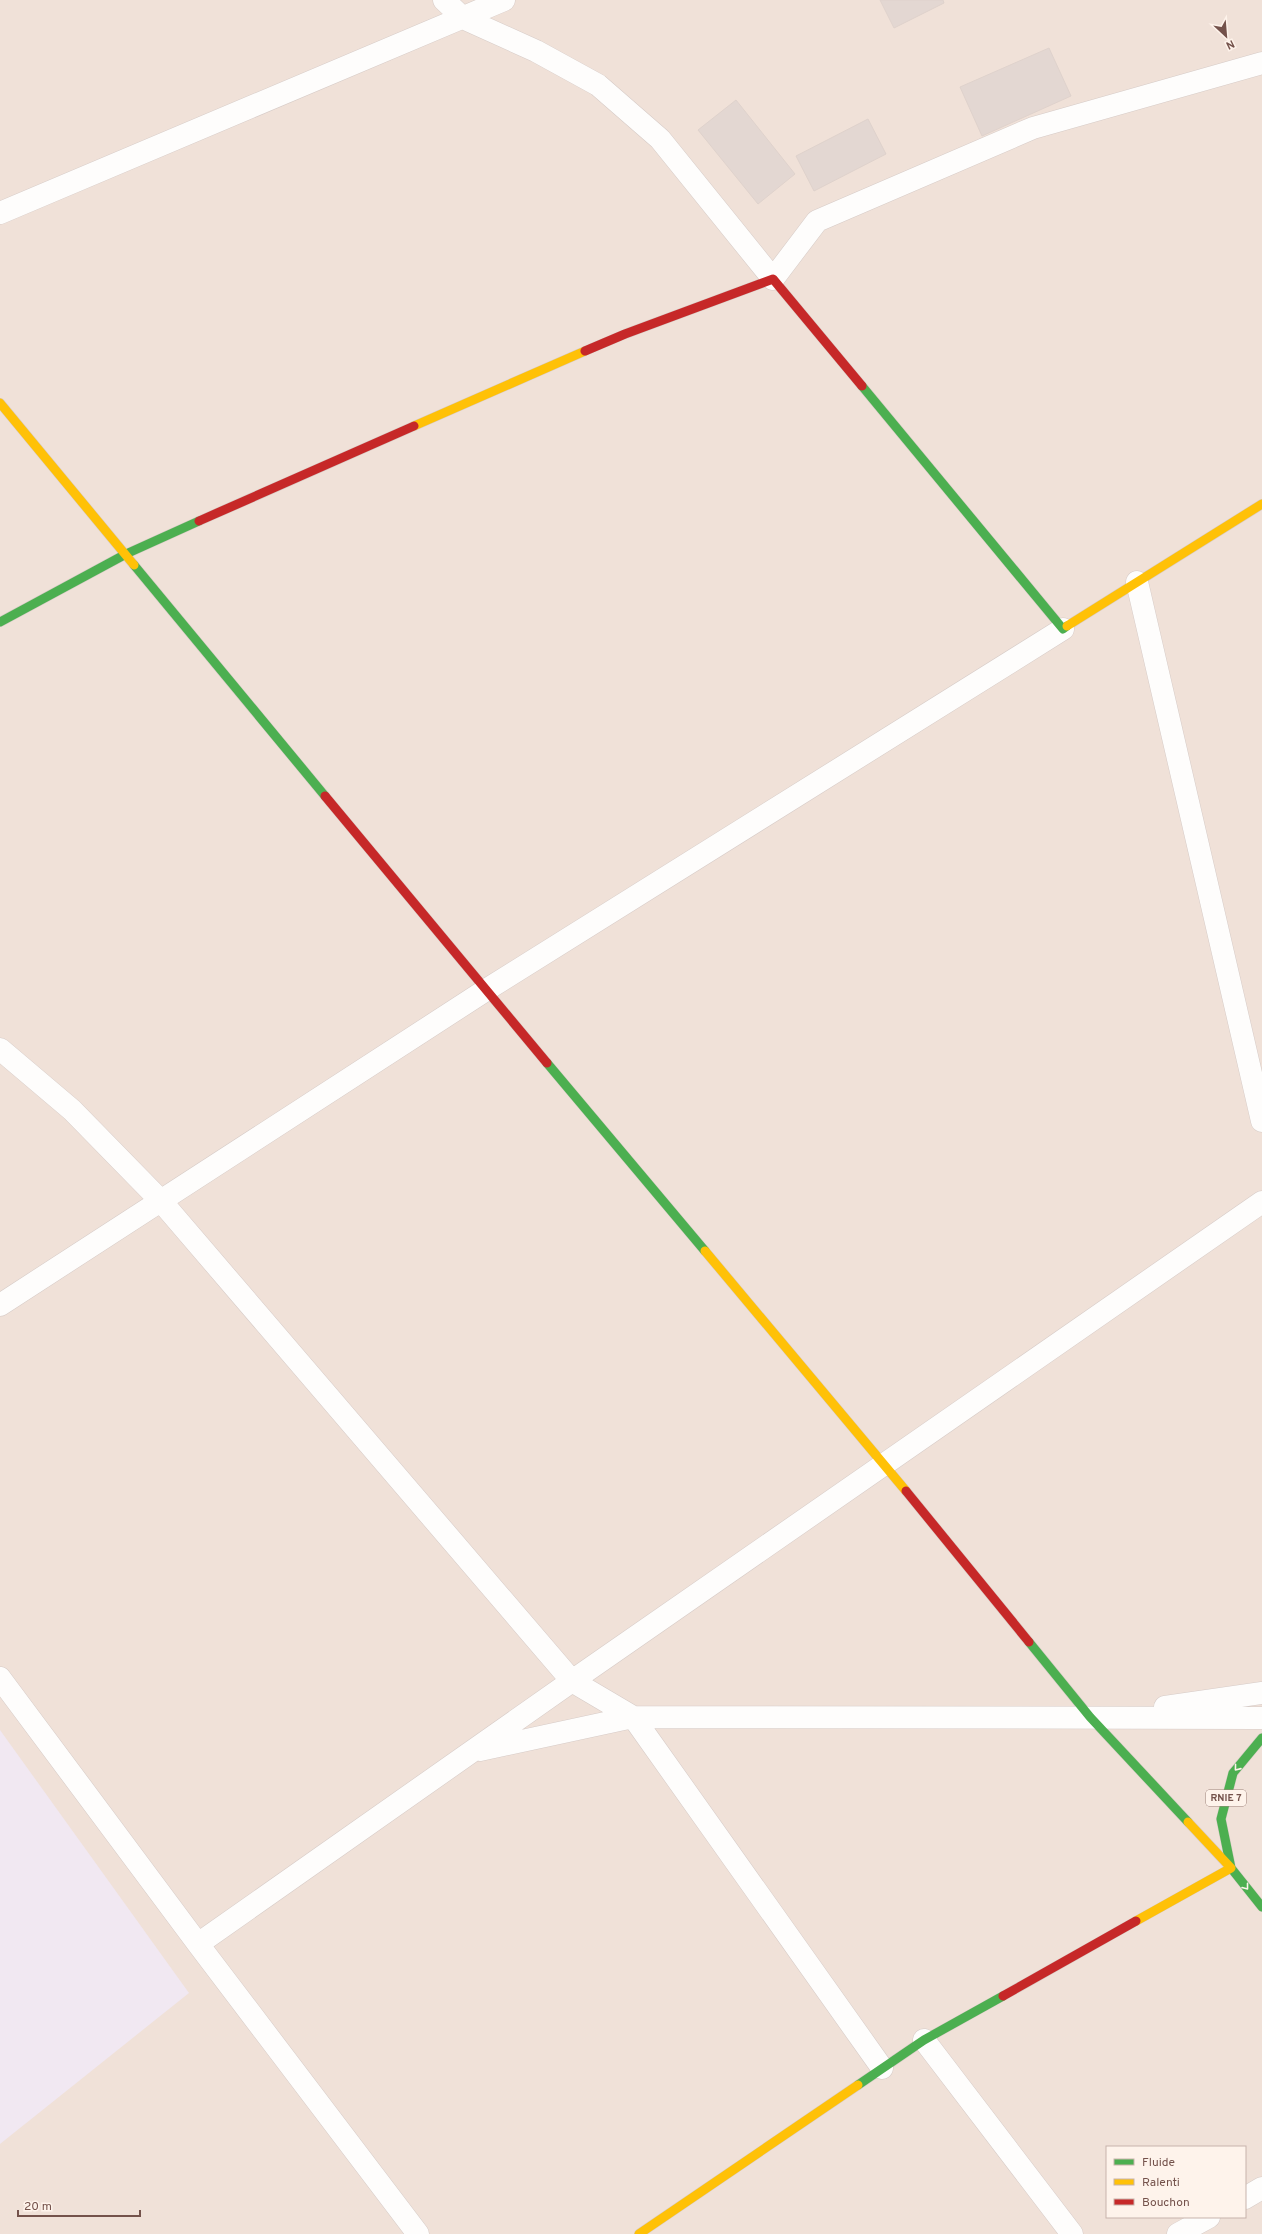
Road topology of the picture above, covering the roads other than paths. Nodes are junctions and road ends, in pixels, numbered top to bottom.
1 (444, 0) edge
2 (504, 0) edge
3 (463, 18) junction
4 (1262, 63) edge
5 (0, 213) edge
6 (773, 279) junction
7 (0, 403) edge
8 (1262, 504) edge
9 (126, 554) junction
10 (1137, 582) junction
11 (0, 622) edge
12 (1062, 629) junction
13 (486, 990) junction
14 (0, 1049) edge
15 (1262, 1121) edge
16 (161, 1201) junction
17 (1262, 1202) edge
18 (0, 1305) edge
19 (884, 1464) junction
20 (0, 1678) edge
21 (572, 1681) junction
22 (1262, 1692) edge
23 (633, 1717) junction
24 (1090, 1718) junction
25 (1262, 1718) edge
26 (1262, 1738) edge
27 (471, 1752) junction
28 (1231, 1868) junction
29 (1262, 1907) edge
30 (198, 1944) junction
31 (924, 2040) junction
32 (882, 2068) junction
33 (1262, 2188) edge
34 (1246, 2197) edge
35 (1207, 2218) edge
36 (418, 2234) edge
37 (639, 2234) edge
38 (1072, 2234) edge
39 (1178, 2234) edge

1 - 3 street
2 - 3 street
3 - 5 street
3 - 6 street
4 - 6 street
6 - 9 street
6 - 12 street
7 - 9 street
8 - 10 street
9 - 11 street
9 - 13 street
10 - 12 street
10 - 15 street
12 - 13 street
13 - 16 street
13 - 19 street
14 - 16 street
16 - 18 street
16 - 21 street
17 - 19 street
19 - 21 street
19 - 24 street
20 - 30 street
21 - 23 street
21 - 27 street
22 - 24 street
23 - 24 street
23 - 27 street
23 - 32 street
24 - 25 street
24 - 28 street
26 -> 28 street, RNIE 7 / RNIE 7
27 - 30 street
28 -> 29 street, RNIE 7 / RNIE 7
28 - 31 street
30 - 36 street
31 - 32 street
31 - 38 street
32 - 37 street
33 - 34 street
35 - 39 street

